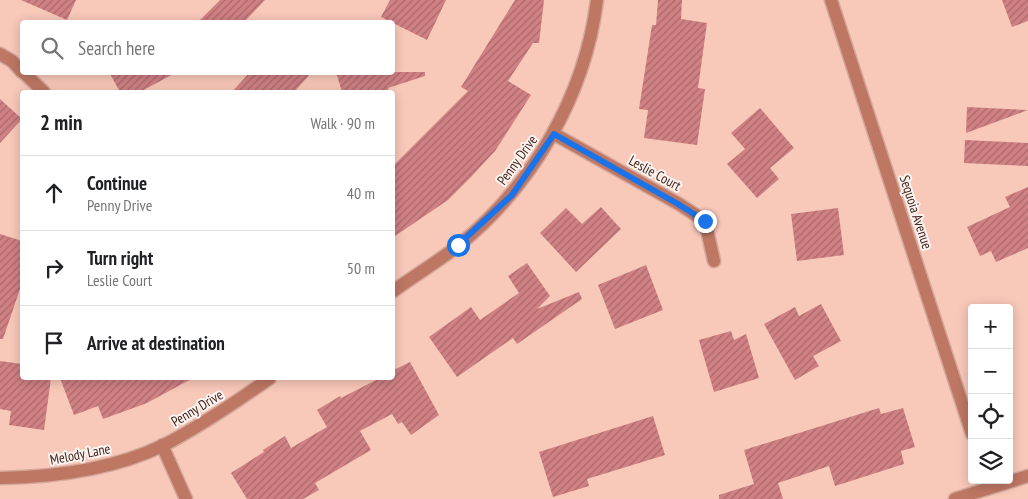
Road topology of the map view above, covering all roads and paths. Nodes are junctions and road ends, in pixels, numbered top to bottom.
1 (598, 0) edge
2 (831, 0) edge
3 (0, 54) edge
4 (20, 69) edge
5 (26, 75) edge
6 (42, 90) edge
7 (554, 134) junction
8 (714, 261) dead end
9 (395, 290) edge
10 (267, 380) edge
11 (968, 422) edge
12 (162, 445) junction
13 (1028, 476) edge
14 (0, 478) edge
15 (989, 489) edge
16 (186, 499) edge
17 (955, 499) edge

1 - 7 street, Penny Drive
2 - 11 street, Sequoia Avenue
3 - 4 street
5 - 6 street
7 - 8 street, Leslie Court
7 - 9 street, Penny Drive
10 - 12 street, Penny Drive
12 - 14 street, Melody Lane
12 - 16 street
13 - 15 street
15 - 17 street

